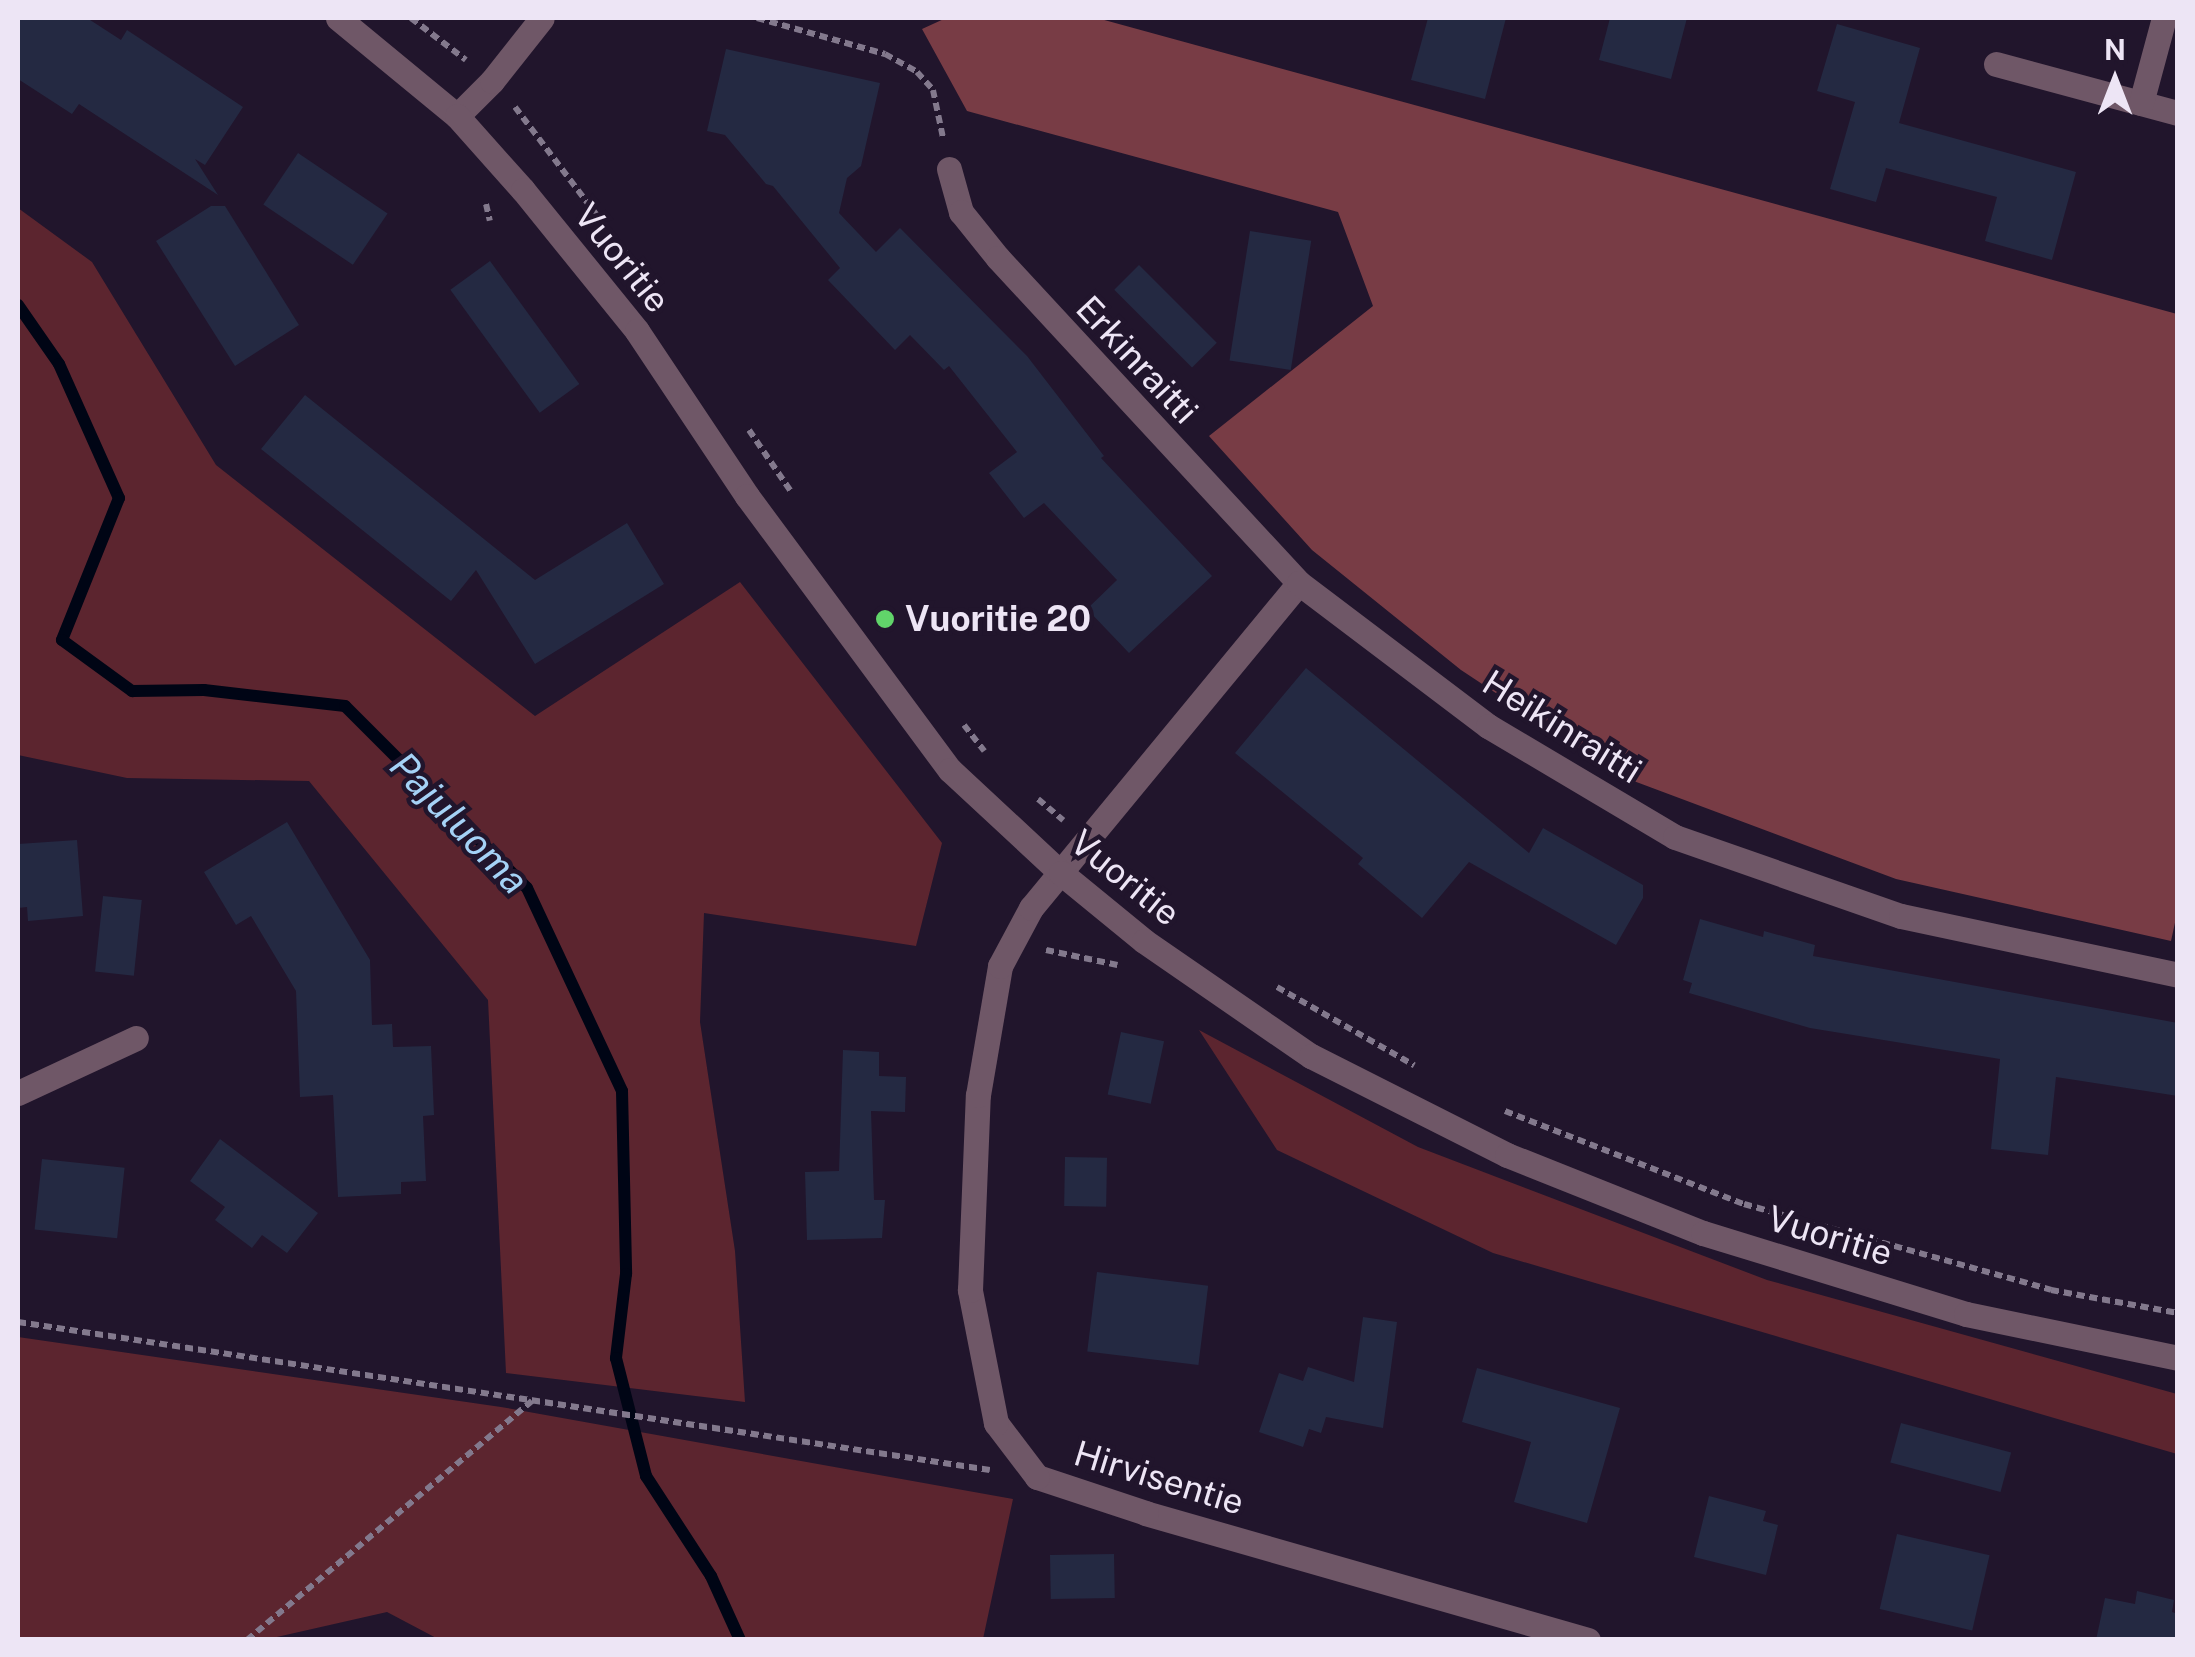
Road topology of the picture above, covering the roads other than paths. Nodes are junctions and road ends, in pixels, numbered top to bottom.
1 (338, 18) edge
2 (542, 18) edge
3 (2164, 18) edge
4 (1996, 64) dead end
5 (2141, 103) junction
6 (2178, 113) edge
7 (458, 116) junction
8 (949, 169) road end
9 (1298, 583) junction
10 (1060, 873) junction
11 (2178, 974) edge
12 (136, 1038) dead end
13 (18, 1094) edge
14 (2178, 1358) edge
15 (1588, 1640) edge

1 - 7 street, Vuoritie
2 - 7 street
3 - 5 street
4 - 5 street
5 - 6 street
7 - 10 street, Vuoritie
8 - 9 street, Erkinraitti
9 - 10 street
9 - 11 street, Heikinraitti
10 - 14 street, Vuoritie
10 - 15 street, Hirvisentie
12 - 13 street

